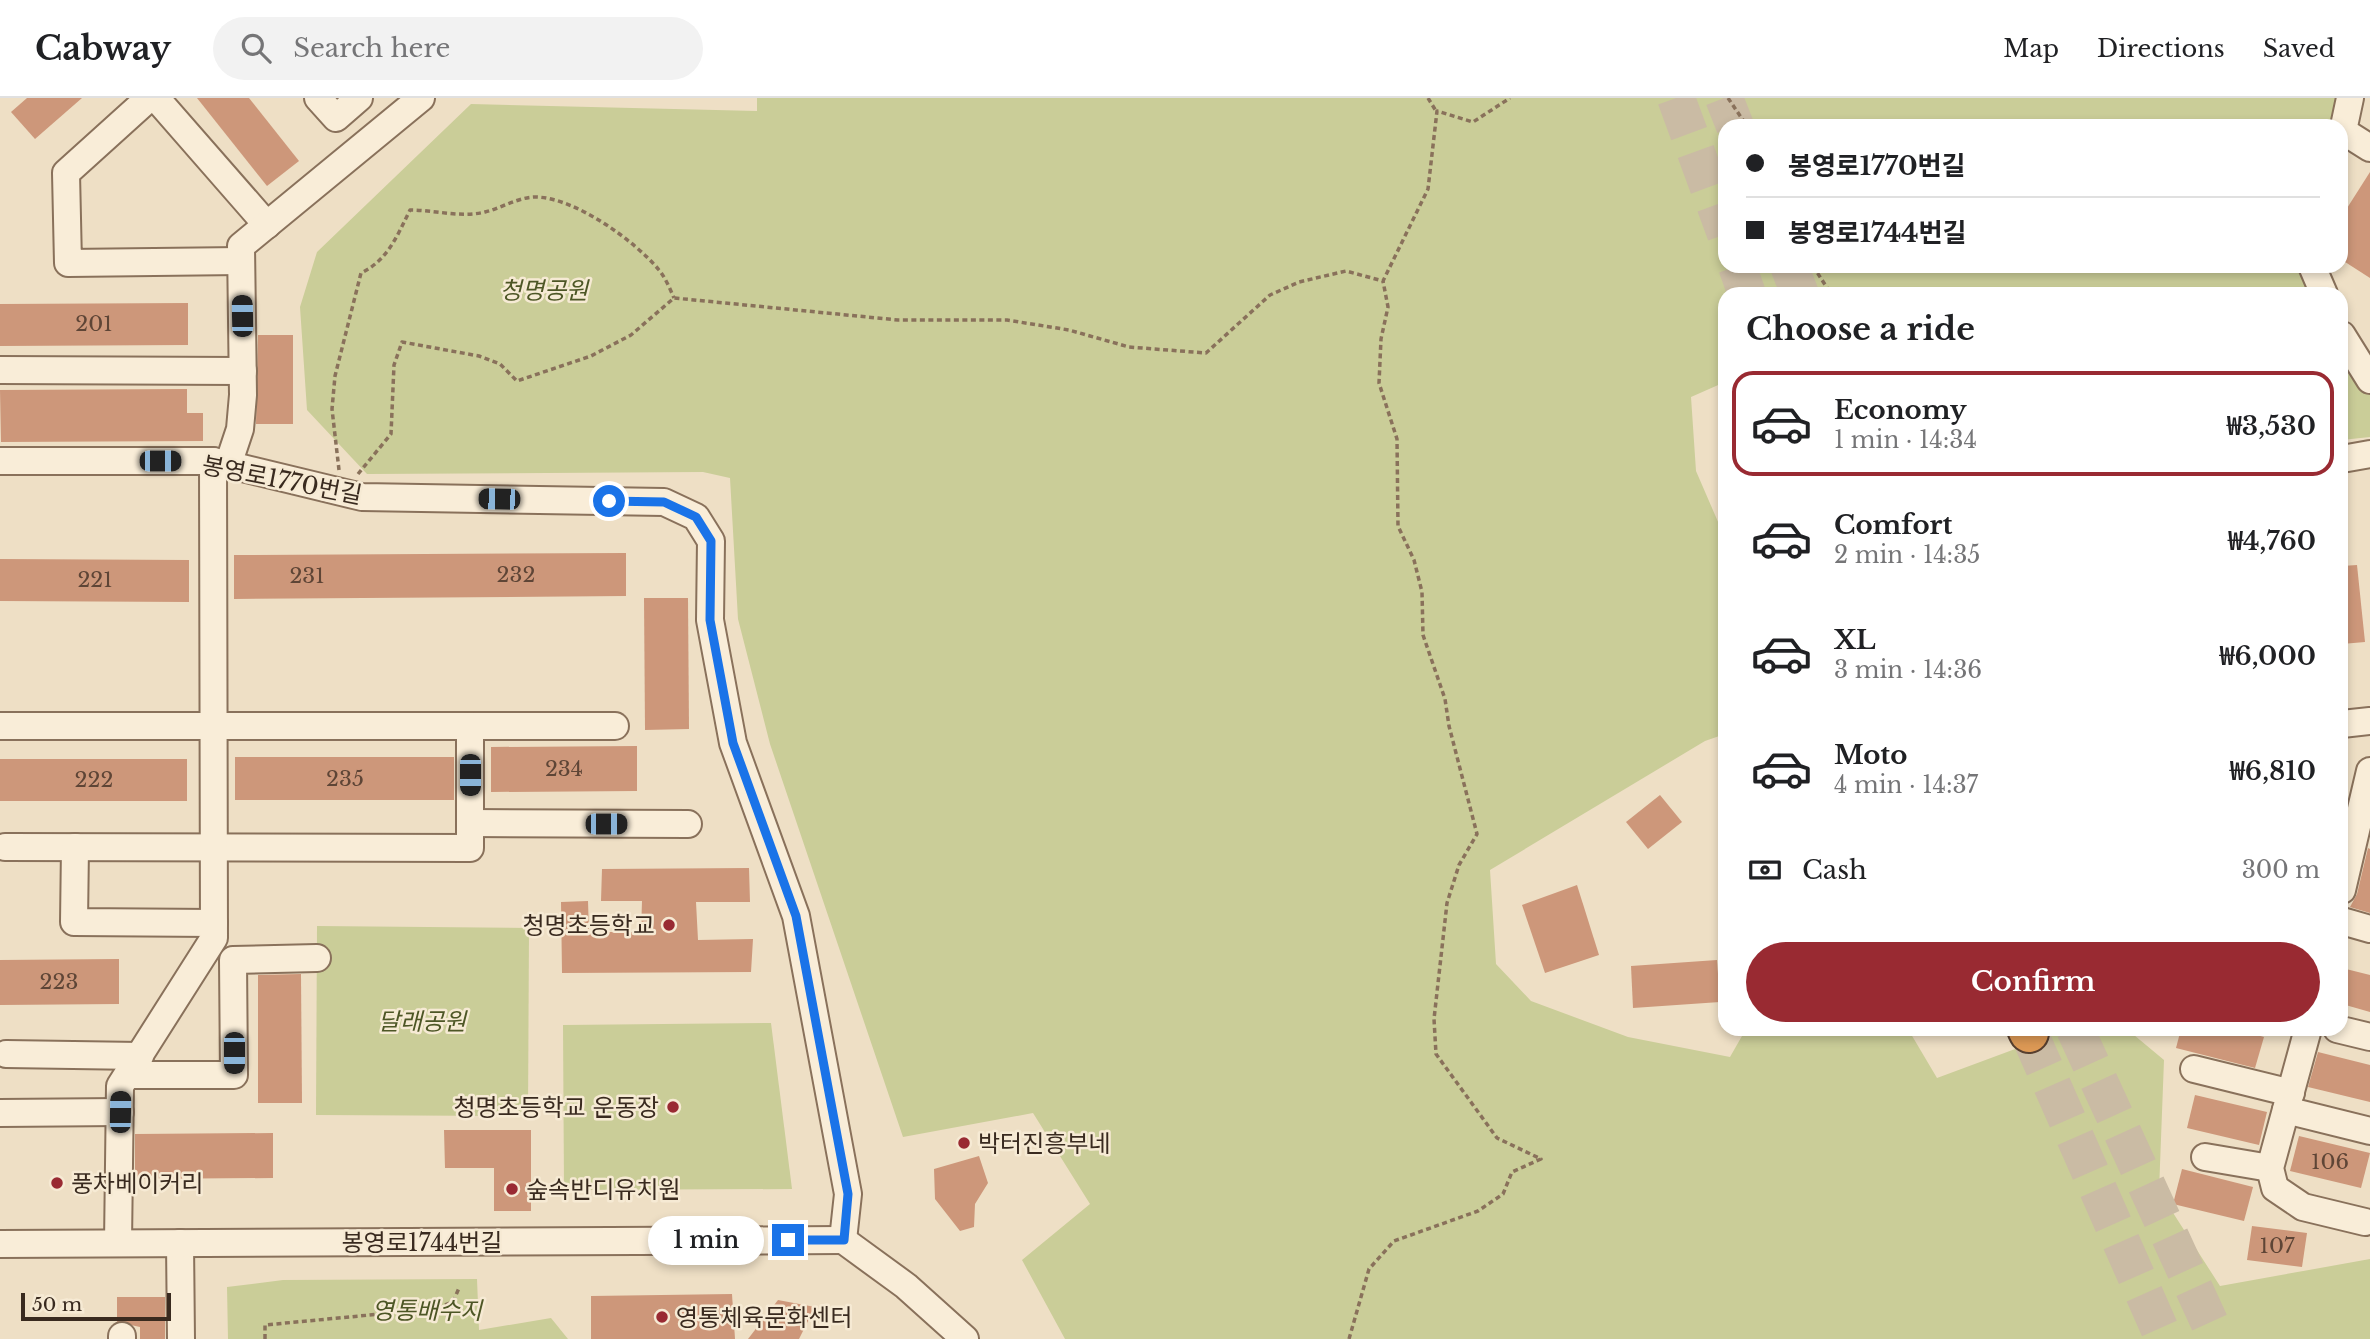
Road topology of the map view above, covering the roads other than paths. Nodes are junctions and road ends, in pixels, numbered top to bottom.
1 (149, 98) edge
2 (156, 98) edge
3 (318, 98) edge
4 (359, 98) edge
5 (373, 98) edge
6 (421, 98) edge
7 (2350, 98) edge
8 (2346, 119) edge
9 (393, 121) junction
10 (2348, 139) edge
11 (2370, 148) edge
12 (267, 225) junction
13 (241, 261) junction
14 (2348, 345) edge
15 (0, 370) edge
16 (243, 371) junction
17 (2370, 380) edge
18 (2370, 454) edge
19 (2348, 458) edge
20 (0, 461) edge
21 (220, 463) junction
22 (2370, 721) edge
23 (2348, 723) edge
24 (1, 726) edge
25 (615, 726) dead end
26 (216, 727) junction
27 (470, 727) junction
28 (2370, 771) edge
29 (470, 823) junction
30 (688, 824) dead end
31 (2363, 828) edge
32 (5, 847) dead end
33 (75, 847) junction
34 (215, 847) junction
35 (2348, 872) edge
36 (214, 923) junction
37 (2348, 923) edge
38 (2370, 929) edge
39 (317, 958) dead end
40 (2348, 1032) edge
41 (2306, 1036) edge
42 (2370, 1037) edge
43 (6, 1054) dead end
44 (134, 1065) junction
45 (2194, 1069) dead end
46 (2288, 1102) junction
47 (120, 1112) junction
48 (0, 1113) edge
49 (2370, 1130) edge
50 (2206, 1157) dead end
51 (2270, 1168) junction
52 (2365, 1222) dead end
53 (844, 1240) junction
54 (117, 1243) junction
55 (180, 1243) junction
56 (0, 1244) edge
57 (181, 1339) edge
58 (965, 1339) edge

1 - 13 street
2 - 12 street
3 - 4 street
5 - 9 street
6 - 9 street
7 - 8 street
9 - 12 street
10 - 11 street
12 - 13 street
13 - 16 street
14 - 17 street
15 - 16 street
16 - 21 street
18 - 19 street
20 - 21 street, 봉영로1770번길
21 - 26 street
21 - 53 street, 봉영로1770번길
22 - 23 street
24 - 26 street
25 - 27 street
26 - 27 street
26 - 34 street
27 - 29 street
28 - 31 street
29 - 30 street
29 - 34 street
31 - 35 street
32 - 33 street
33 - 34 street
33 - 36 street
34 - 36 street
36 - 44 street
37 - 38 street
39 - 44 street
40 - 42 street
41 - 46 street
43 - 44 street
44 - 47 street
45 - 46 street
46 - 49 street
46 - 51 street
47 - 48 street
47 - 54 street
50 - 51 street
51 - 52 street
53 - 55 street, 봉영로1744번길
53 - 58 street
54 - 55 street, 봉영로1744번길
54 - 56 street, 봉영로1744번길
55 - 57 street

